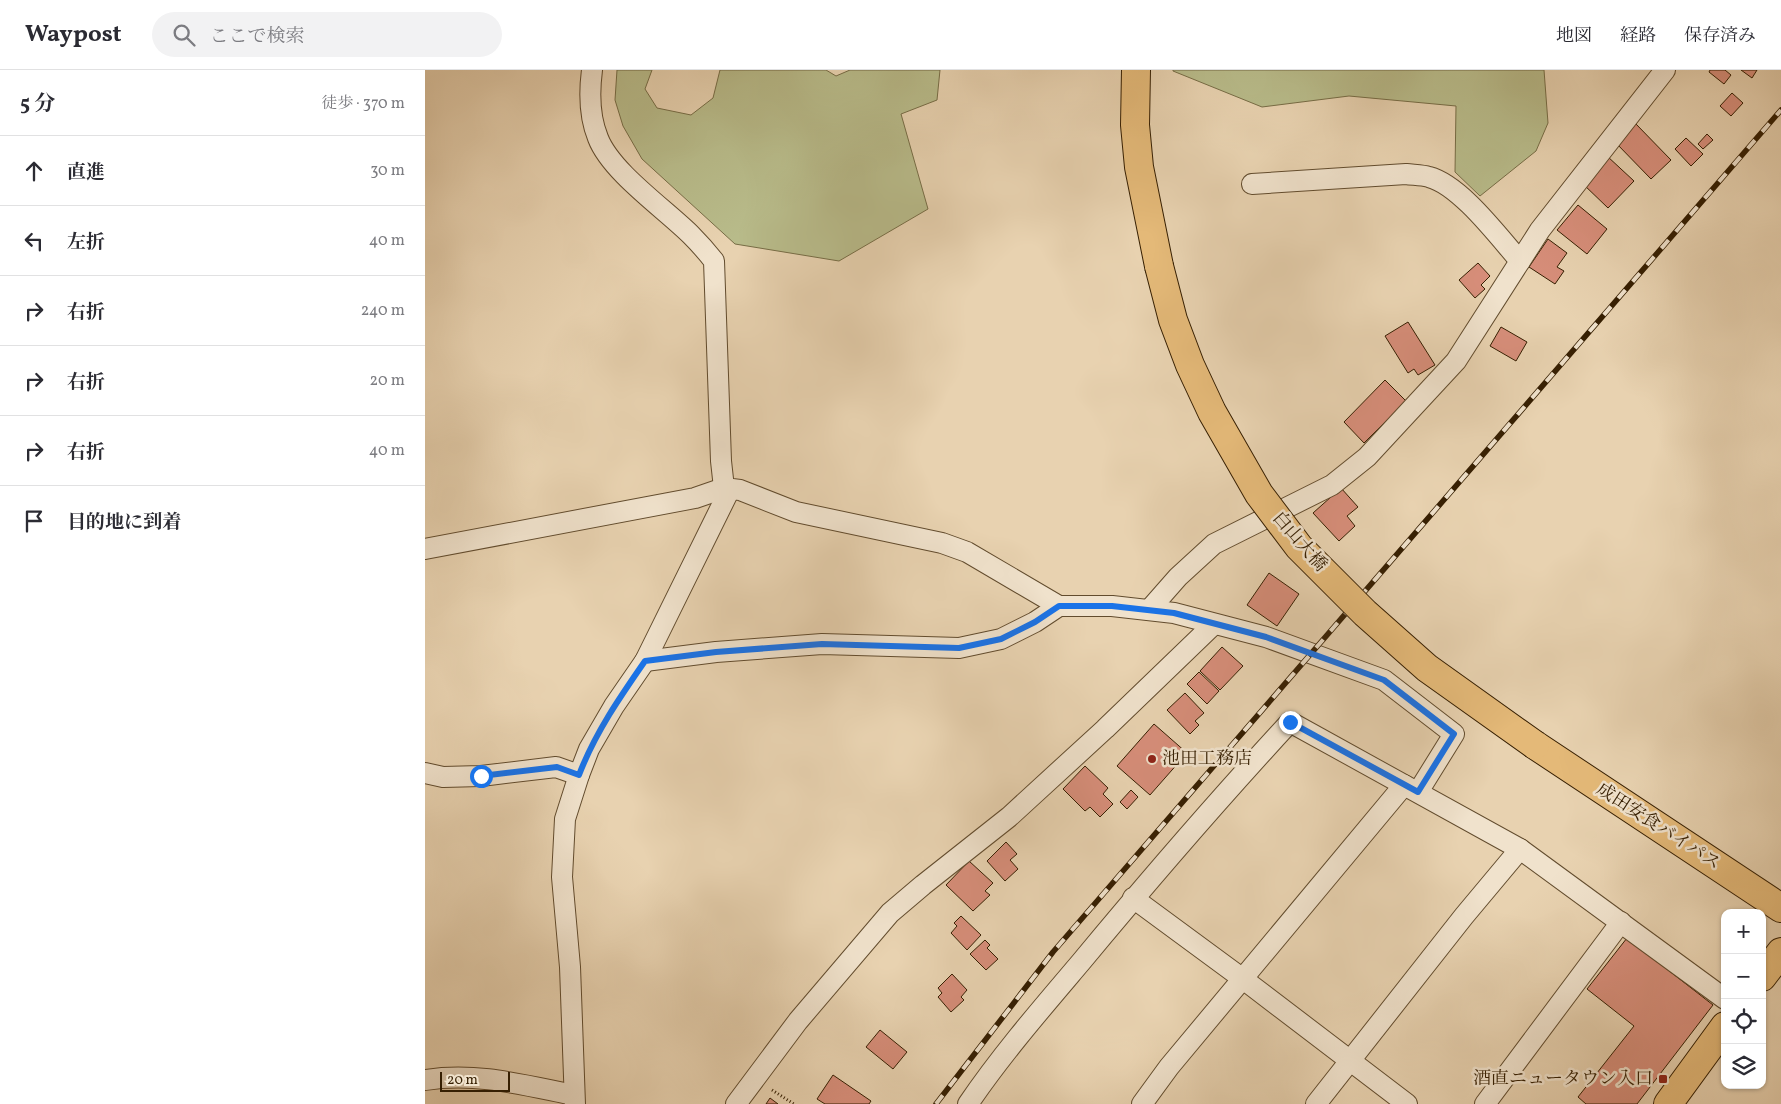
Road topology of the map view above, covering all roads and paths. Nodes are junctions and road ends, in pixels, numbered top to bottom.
1 (592, 70) edge
2 (1136, 70) edge
3 (1665, 70) edge
4 (1253, 184) dead end
5 (1520, 261) junction
6 (727, 488) junction
7 (425, 549) edge
8 (1059, 606) junction
9 (1149, 610) junction
10 (1214, 624) junction
11 (645, 661) junction
12 (1535, 745) joint
13 (425, 773) edge
14 (579, 775) junction
15 (1411, 789) junction
16 (1520, 849) junction
17 (1133, 898) junction
18 (1781, 908) edge
19 (1621, 922) junction
20 (1781, 952) edge
21 (1766, 971) edge
22 (1243, 978) junction
23 (1721, 996) edge
24 (1721, 1031) edge
25 (1350, 1059) junction
26 (425, 1080) edge
27 (575, 1099) edge
28 (736, 1104) edge
29 (968, 1104) edge
30 (1142, 1104) edge
31 (1317, 1104) edge
32 (1407, 1104) edge
33 (1485, 1104) edge
34 (1668, 1104) edge

1 - 6 street
2 - 12 main road, 白山大橋, bridge
3 - 5 street
4 - 5 street
5 - 9 street
6 - 7 street
6 - 8 street
6 - 11 street
8 - 9 street
8 - 11 street
9 - 10 street
10 - 15 street
10 - 28 street
11 - 14 street
12 - 18 main road, 成田安食バイパス
13 - 14 street
14 - 27 street
15 - 16 street
15 - 17 street
15 - 22 street
16 - 19 street
16 - 25 street
17 - 22 street
17 - 29 street
19 - 23 street
19 - 33 street
20 - 21 main road
22 - 25 street
22 - 30 street
24 - 34 main road
25 - 31 street
25 - 32 street
26 - 27 street

